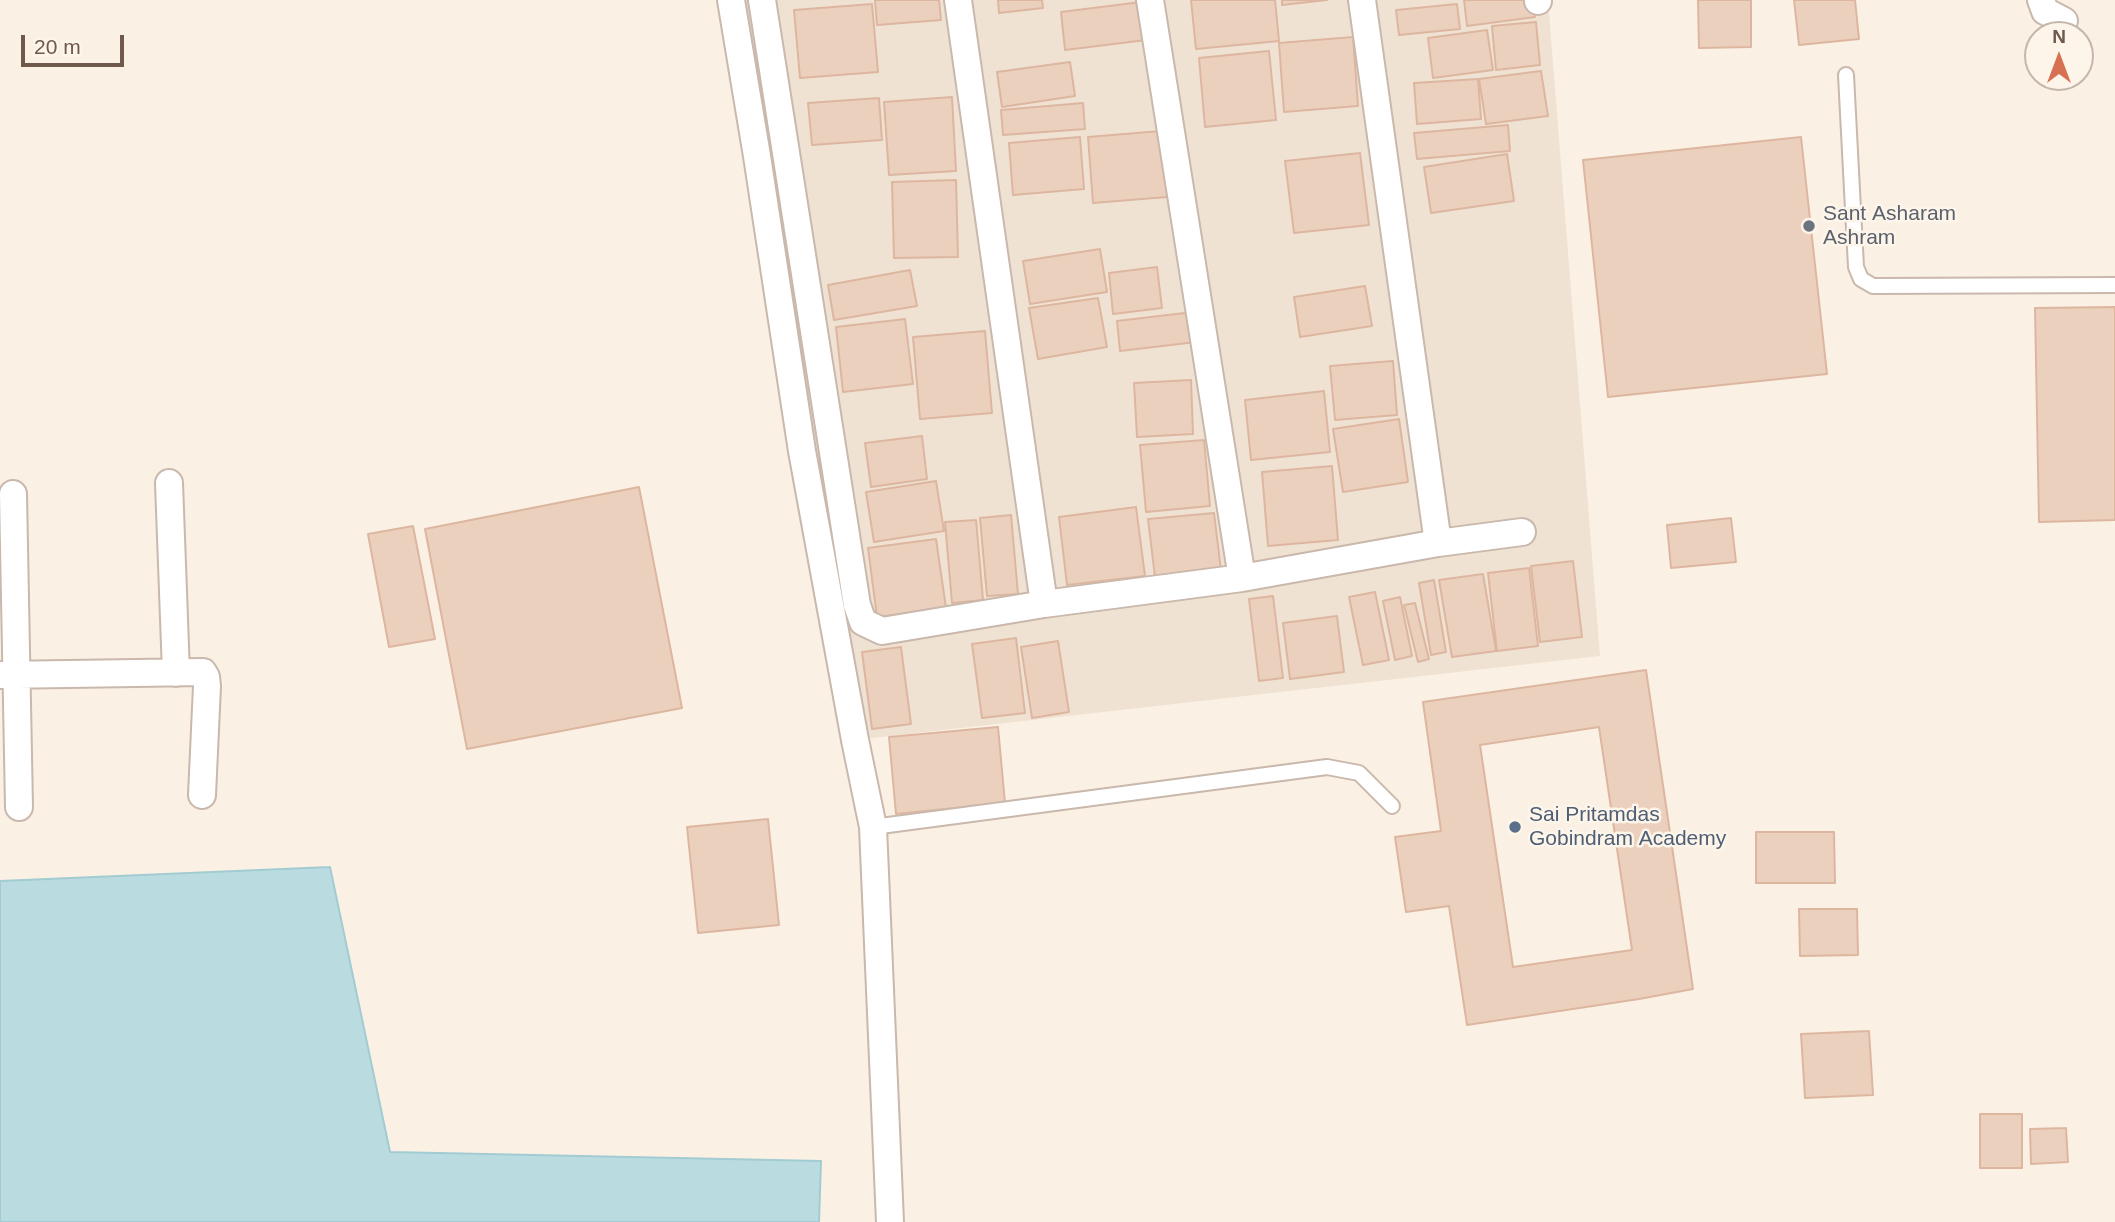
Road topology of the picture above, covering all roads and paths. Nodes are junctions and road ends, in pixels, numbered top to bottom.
1 (731, 0) edge
2 (762, 0) edge
3 (958, 0) edge
4 (1150, 0) edge
5 (1362, 0) edge
6 (2041, 0) edge
7 (2064, 21) dead end
8 (1846, 75) dead end
9 (2115, 285) edge
10 (169, 484) dead end
11 (13, 494) dead end
12 (1522, 532) dead end
13 (1438, 543) junction
14 (1242, 578) junction
15 (1044, 604) junction
16 (176, 673) junction
17 (9, 675) edge
18 (202, 795) dead end
19 (1392, 806) dead end
20 (19, 807) dead end
21 (873, 827) junction
22 (890, 1222) edge

1 - 21 street
2 - 15 street
3 - 15 street
4 - 14 street
5 - 13 street
6 - 7 street
8 - 9 lane
10 - 16 street
11 - 17 street
12 - 13 street
13 - 14 street
14 - 15 street
16 - 17 street
16 - 18 street
17 - 20 street
19 - 21 lane
21 - 22 street

